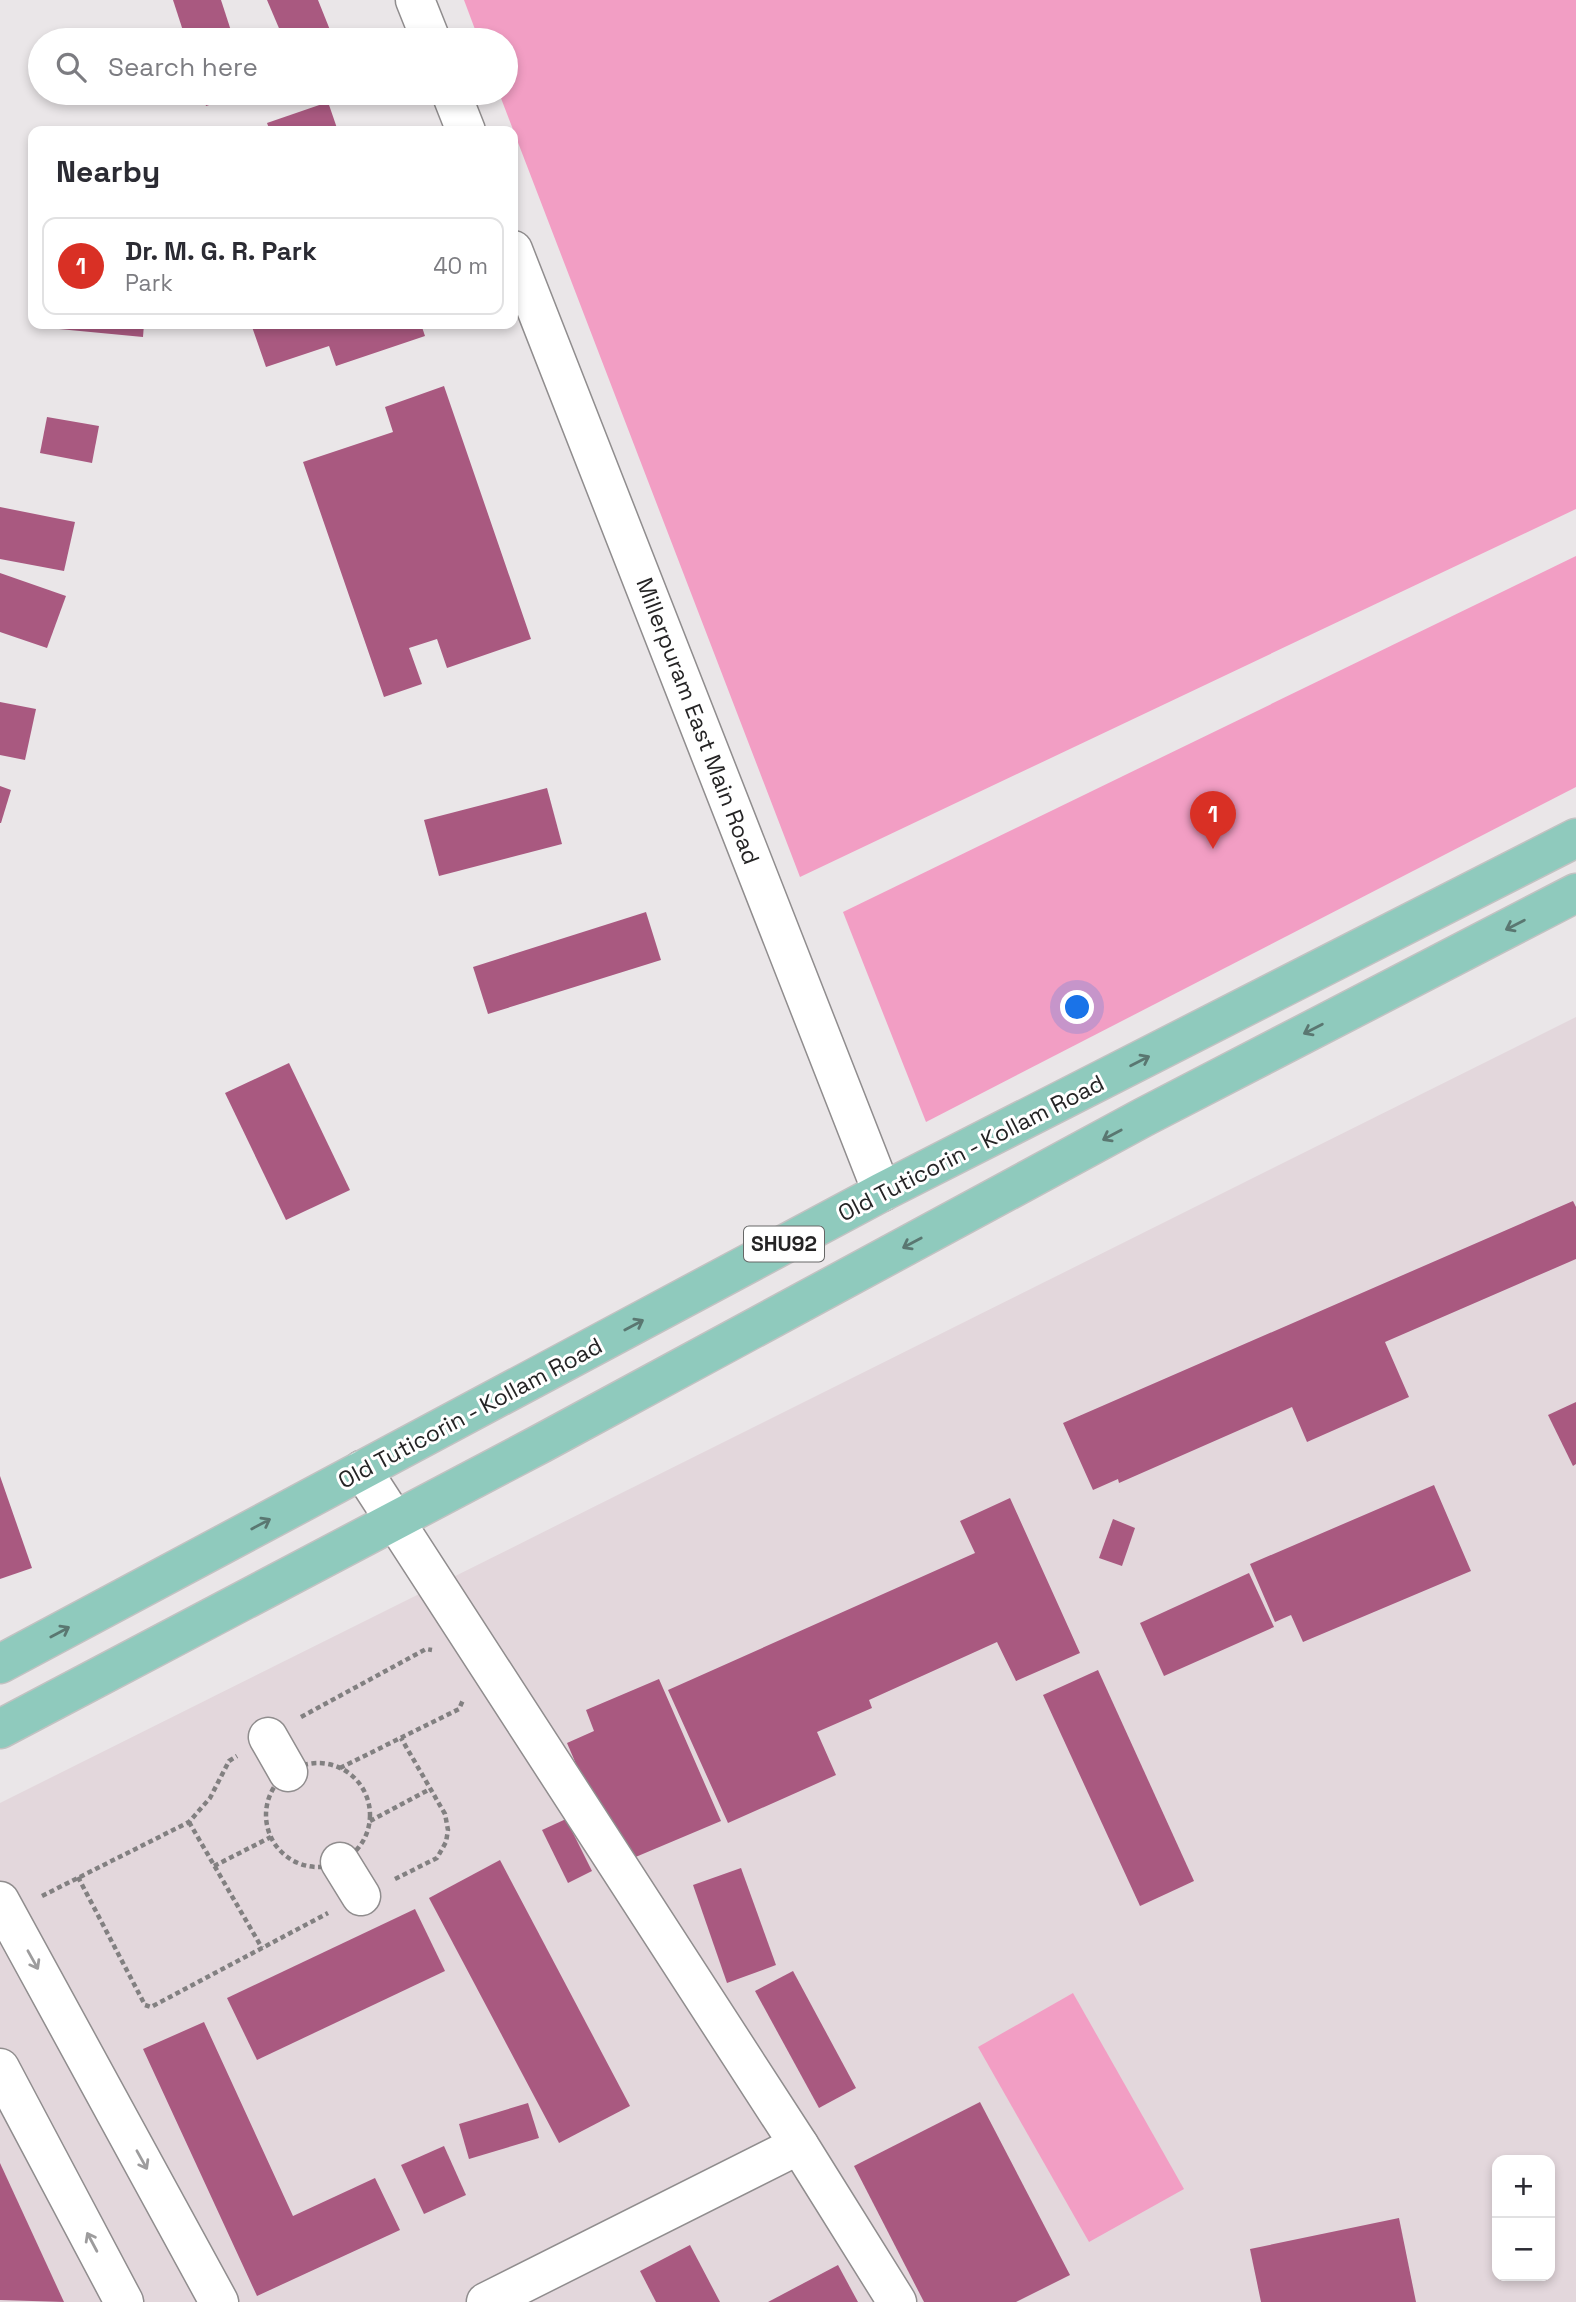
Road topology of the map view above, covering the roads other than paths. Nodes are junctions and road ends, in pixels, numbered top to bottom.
1 (415, 0) edge
2 (426, 28) edge
3 (456, 105) edge
4 (464, 126) edge
5 (518, 263) edge
6 (1576, 838) edge
7 (1576, 893) edge
8 (882, 1192) junction
9 (362, 1470) junction
10 (396, 1520) junction
11 (0, 1664) edge
12 (0, 1729) edge
13 (268, 1737) dead end
14 (288, 1772) road end
15 (340, 1862) road end
16 (361, 1896) road end
17 (0, 1900) edge
18 (0, 2068) edge
19 (799, 2145) junction
20 (124, 2302) edge
21 (219, 2302) edge
22 (486, 2302) edge
23 (897, 2302) edge

1 - 2 street
3 - 4 street
5 - 8 street, Millerpuram East Main Road
8 -> 6 main road, Old Tuticorin - Kollam Road / SHU92
7 -> 10 main road
9 -> 8 main road, Old Tuticorin - Kollam Road / SHU92
9 - 10 street
11 -> 9 main road, Old Tuticorin - Kollam Road / SHU92
10 - 12 main road
10 - 19 street
13 - 14 street
15 - 16 street
17 -> 21 street
20 -> 18 street
19 - 22 street
19 - 23 street

